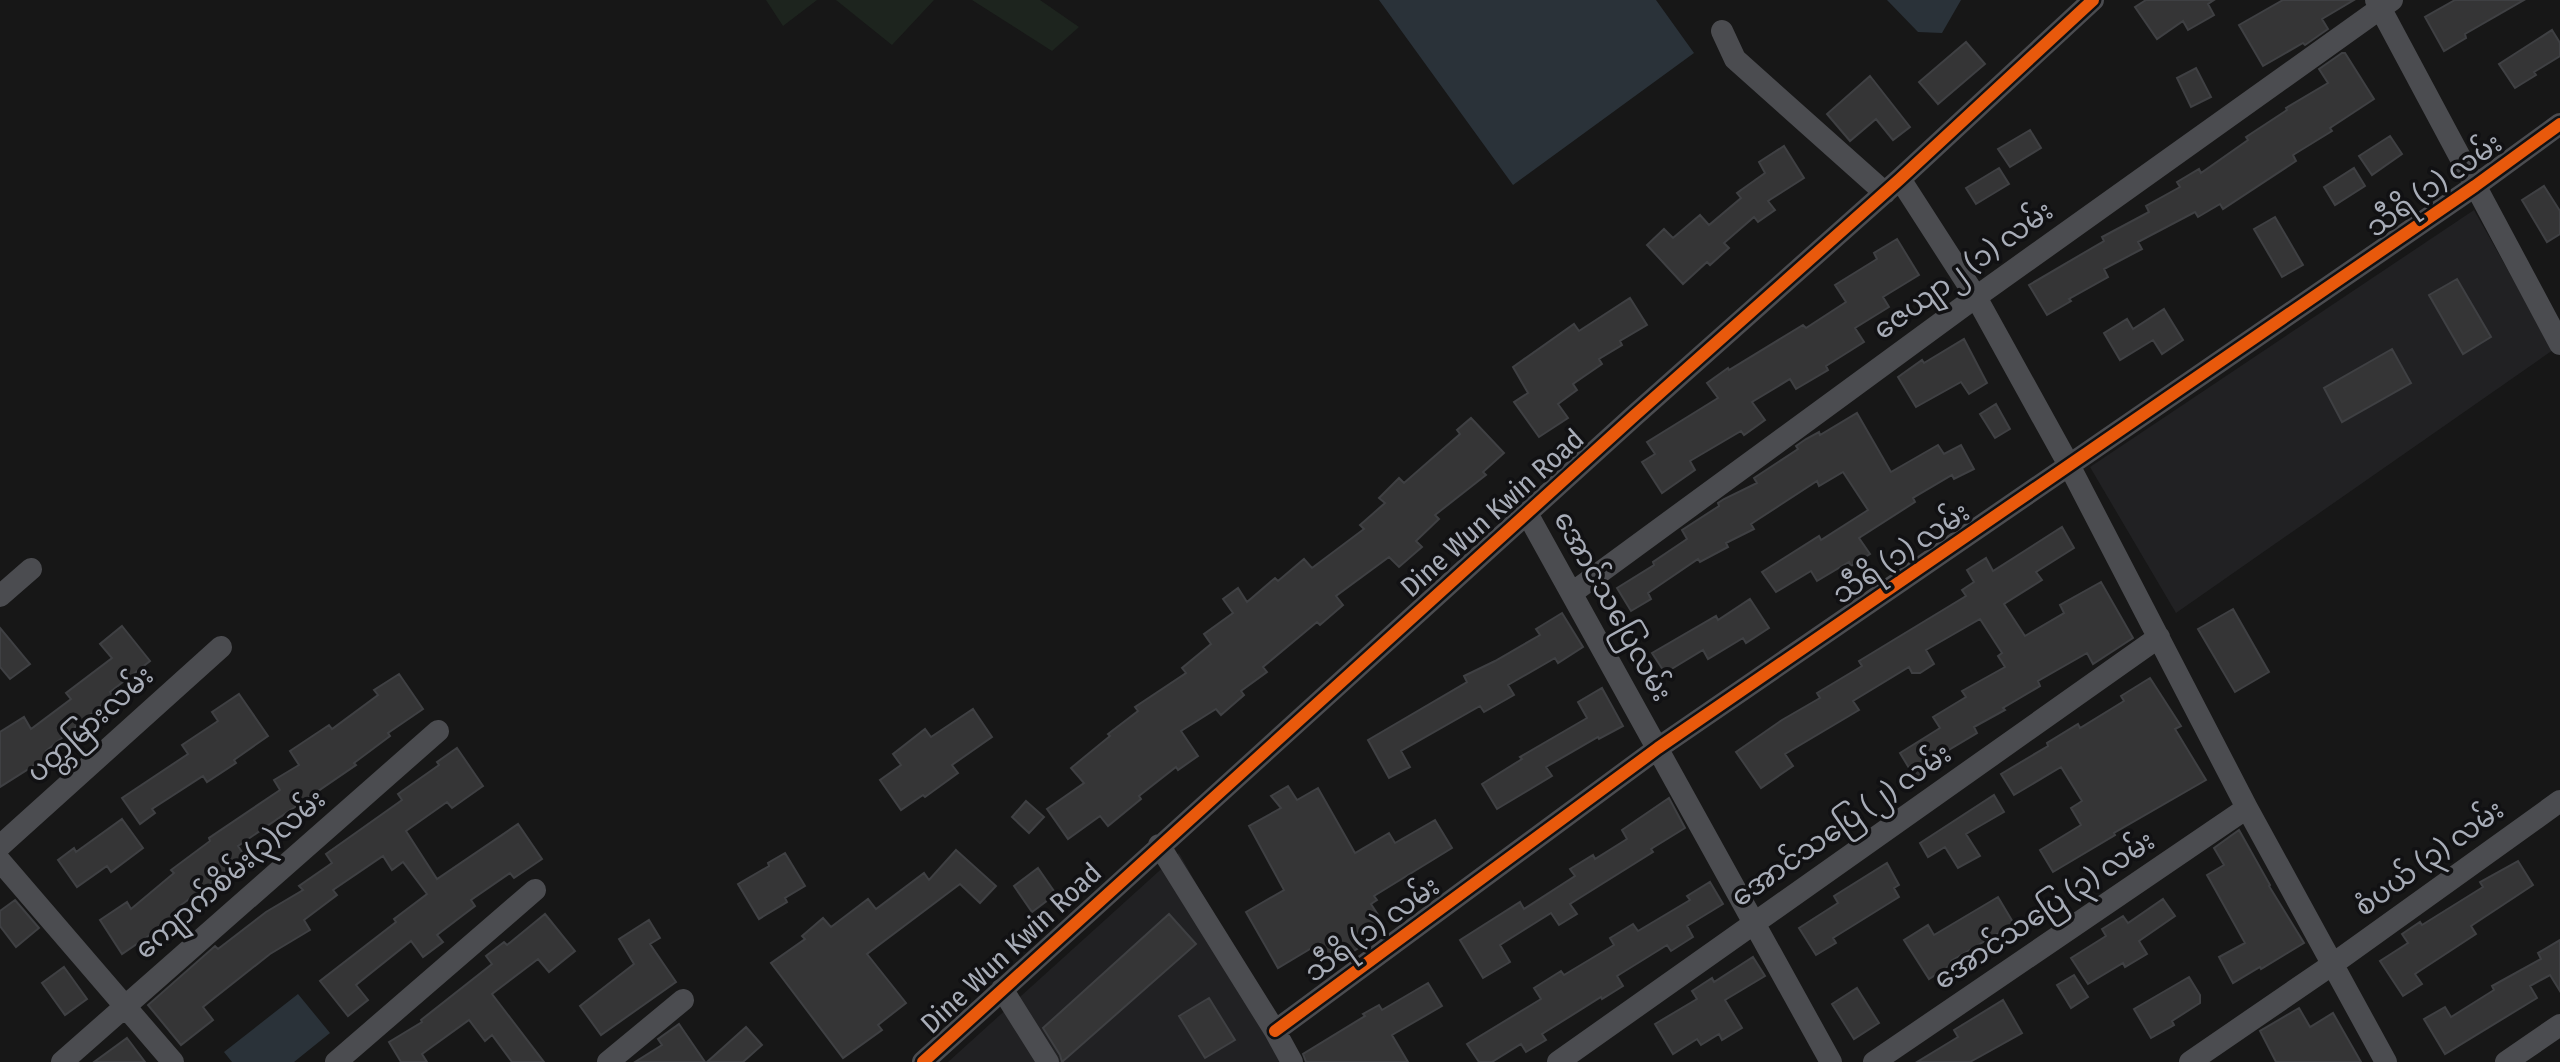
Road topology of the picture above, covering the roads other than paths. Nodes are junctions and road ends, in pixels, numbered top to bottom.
1 (2093, 0) edge
2 (2383, 3) edge
3 (1722, 31) dead end
4 (2560, 124) edge
5 (1893, 186) junction
6 (2475, 186) junction
7 (1976, 297) junction
8 (2560, 344) edge
9 (2070, 467) junction
10 (1528, 515) junction
11 (31, 569) dead end
12 (1572, 593) junction
13 (0, 596) edge
14 (2159, 637) junction
15 (221, 647) dead end
16 (438, 731) dead end
17 (1658, 748) junction
18 (2560, 801) edge
19 (2247, 808) junction
20 (1159, 845) junction
21 (0, 846) edge
22 (0, 861) edge
23 (535, 890) dead end
24 (1755, 923) junction
25 (2333, 964) junction
26 (1002, 989) junction
27 (683, 1000) dead end
28 (125, 1005) junction
29 (2560, 1025) edge
30 (1275, 1031) junction
31 (62, 1062) edge
32 (173, 1062) edge
33 (336, 1062) edge
34 (608, 1062) edge
35 (923, 1062) edge
36 (1048, 1062) edge
37 (1292, 1062) edge
38 (1558, 1062) edge
39 (1831, 1062) edge
40 (1874, 1062) edge
41 (2190, 1062) edge
42 (2386, 1062) edge
43 (2506, 1062) edge

1 - 5 street, Dine Wun Kwin Road
2 - 6 street
2 - 7 street, ဇေယျာ၂ (၁) လမ်း
3 - 5 street
4 - 6 street, သီရိ (၁) လမ်း
5 - 7 street
5 - 10 street, Dine Wun Kwin Road
6 - 8 street
6 - 9 street, သီရိ (၁) လမ်း
7 - 9 street
7 - 12 street, ဇေယျာ၂ (၁) လမ်း
9 - 14 street
9 - 17 street, သီရိ (၁) လမ်း
10 - 12 street, အောင်သပြေလမ်း
10 - 20 street, Dine Wun Kwin Road
11 - 13 street
12 - 17 street, အောင်သပြေလမ်း
14 - 19 street
14 - 24 street, အောင်သပြေ (၂) လမ်း
15 - 21 street, ပတ္တမြားလမ်း
16 - 28 street, ကျောက်စိမ်း(၃)လမ်း
17 - 24 street, အောင်သပြေလမ်း
17 - 30 street, သီရိ (၁) လမ်း
18 - 25 street, စံပယ် (၃) လမ်း
19 - 25 street
19 - 40 street, အောင်သပြေ (၃) လမ်း
20 - 26 street, Dine Wun Kwin Road
20 - 30 street
22 - 28 street
23 - 33 street
24 - 38 street, အောင်သပြေ (၂) လမ်း
24 - 39 street, အောင်သပြေလမ်း
25 - 41 street, စံပယ် (၃) လမ်း
25 - 42 street
26 - 35 street, Dine Wun Kwin Road
26 - 36 street
27 - 34 street
28 - 31 street, ကျောက်စိမ်း(၃)လမ်း
28 - 32 street
29 - 43 street
30 - 37 street

